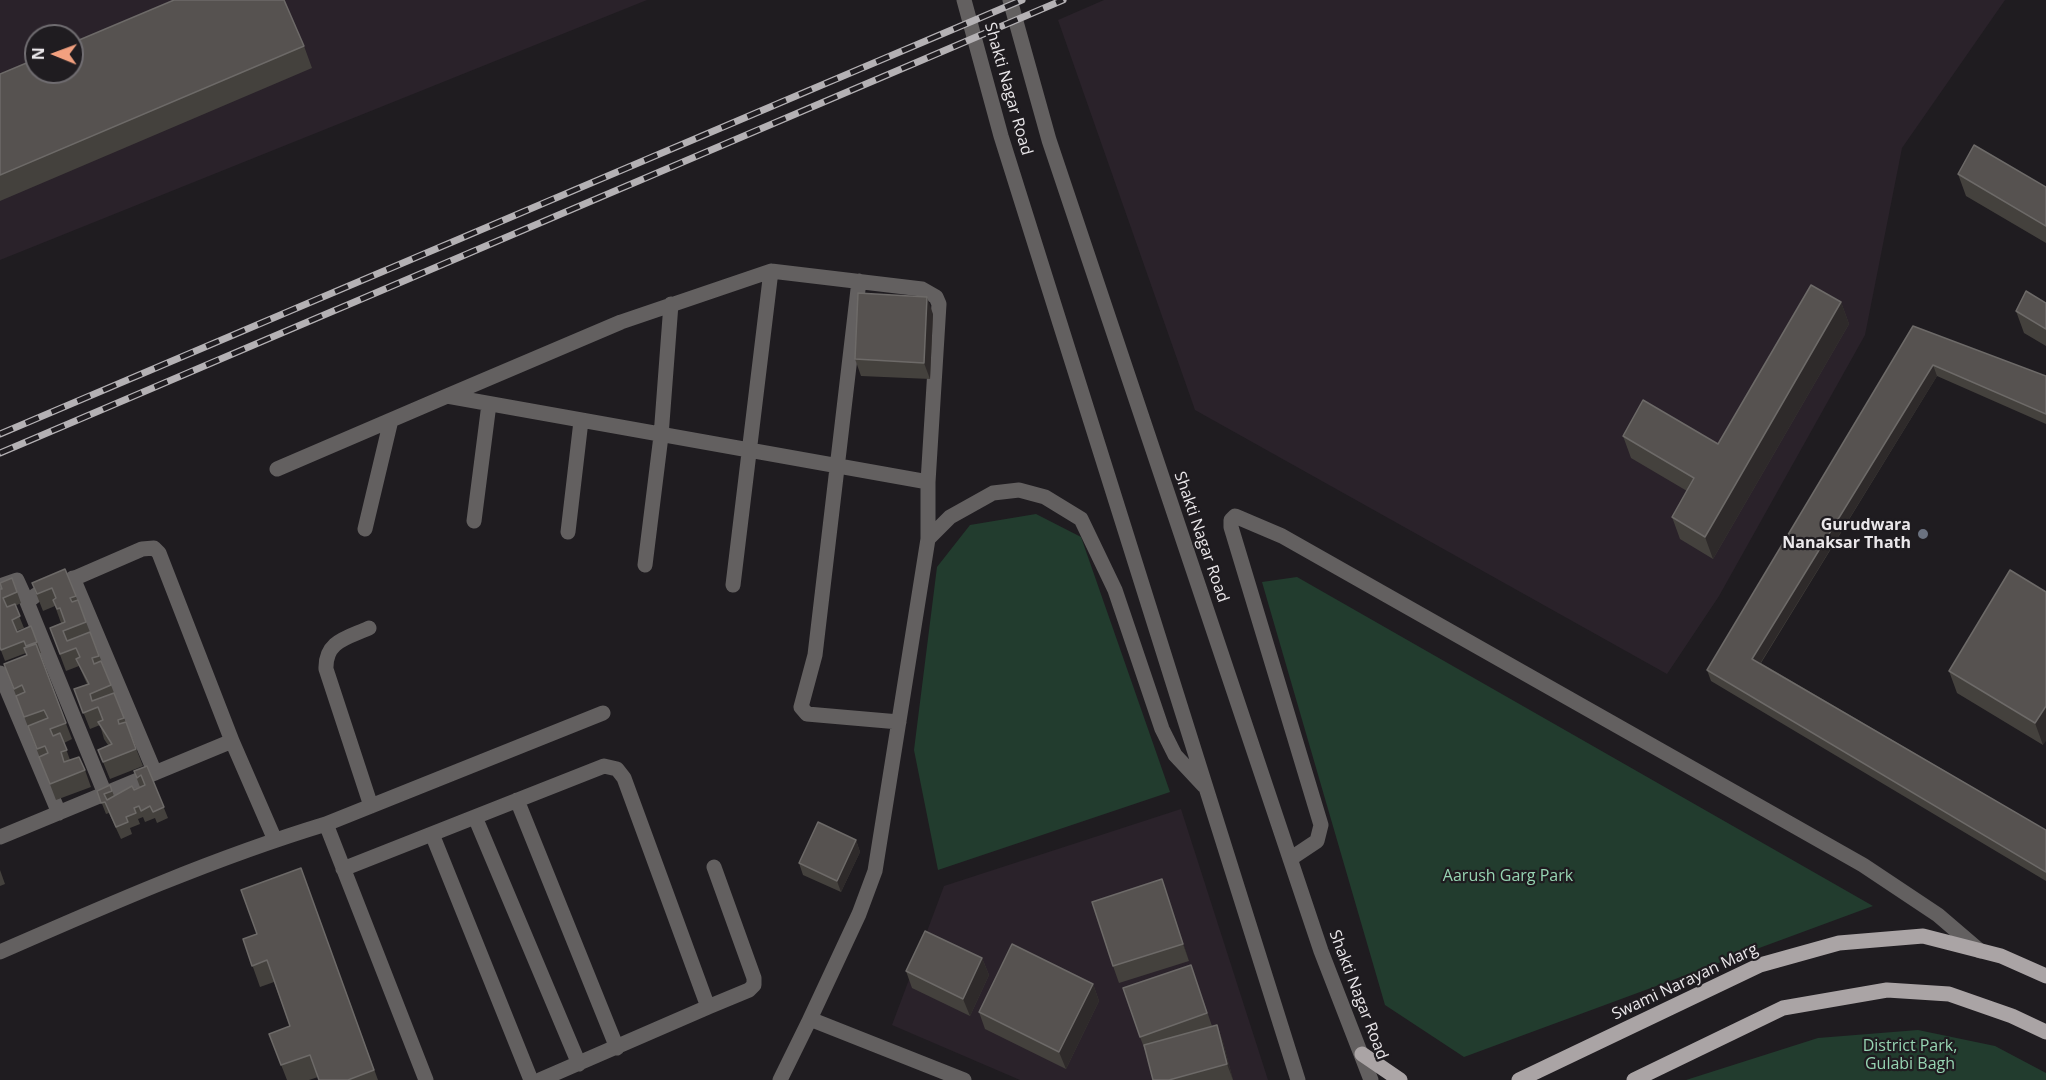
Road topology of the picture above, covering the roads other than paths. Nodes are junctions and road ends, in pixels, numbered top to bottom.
1 (964, 0) edge
2 (1010, 0) edge
3 (771, 271) junction
4 (859, 281) junction
5 (671, 304) junction
6 (447, 396) junction
7 (489, 404) junction
8 (391, 420) junction
9 (581, 421) junction
10 (661, 436) junction
11 (749, 452) junction
12 (837, 466) junction
13 (277, 469) dead end
14 (928, 482) junction
15 (474, 522) dead end
16 (365, 529) dead end
17 (568, 532) dead end
18 (928, 539) junction
19 (645, 565) dead end
20 (73, 578) junction
21 (733, 585) dead end
22 (0, 586) edge
23 (27, 602) junction
24 (369, 628) dead end
25 (0, 673) edge
26 (603, 713) dead end
27 (899, 722) junction
28 (232, 741) junction
29 (154, 774) junction
30 (1207, 789) junction
31 (105, 794) junction
32 (517, 800) junction
33 (371, 806) junction
34 (59, 813) junction
35 (475, 817) junction
36 (326, 824) junction
37 (432, 834) junction
38 (0, 837) edge
39 (275, 840) junction
40 (1290, 859) junction
41 (714, 867) dead end
42 (344, 869) junction
43 (1980, 951) junction
44 (0, 952) edge
45 (2046, 975) edge
46 (708, 1007) junction
47 (810, 1019) junction
48 (2046, 1032) edge
49 (616, 1048) junction
50 (1362, 1054) junction
51 (579, 1064) junction
52 (426, 1080) edge
53 (531, 1080) edge
54 (540, 1080) edge
55 (780, 1080) edge
56 (964, 1080) edge
57 (1298, 1080) edge
58 (1371, 1080) edge
59 (1400, 1080) edge
60 (1519, 1080) edge
61 (1634, 1080) edge

1 - 30 street, Shakti Nagar Road
2 - 40 street, Shakti Nagar Road
3 - 4 street
3 - 5 street
3 - 11 street
4 - 12 street
4 - 14 street
5 - 6 street
5 - 10 street
6 - 7 street
6 - 8 street
7 - 9 street
7 - 15 street
8 - 13 street
8 - 16 street
9 - 10 street
9 - 17 street
10 - 11 street
10 - 19 street
11 - 12 street
11 - 21 street
12 - 14 street
12 - 27 street
14 - 18 street
18 - 27 street
18 - 30 street
20 - 23 street
20 - 28 street
20 - 29 street
22 - 23 street
23 - 31 street
24 - 33 street
25 - 34 street
26 - 33 street
27 - 47 street
28 - 29 street
28 - 39 street
29 - 31 street
30 - 57 street, Shakti Nagar Road
31 - 34 street
32 - 35 street
32 - 46 street
32 - 49 street
33 - 36 street
34 - 38 street
35 - 37 street
35 - 51 street
36 - 39 street
36 - 42 street
37 - 42 street
37 - 53 street
39 - 44 street
40 - 43 street
40 - 50 street, Shakti Nagar Road
41 - 46 street
42 - 52 street
43 - 45 main road, Swami Narayan Marg
43 - 60 main road, Swami Narayan Marg
46 - 49 street
47 - 55 street
47 - 56 street
48 - 61 main road
49 - 51 street
50 - 58 street, Shakti Nagar Road
50 - 59 main road
51 - 54 street

